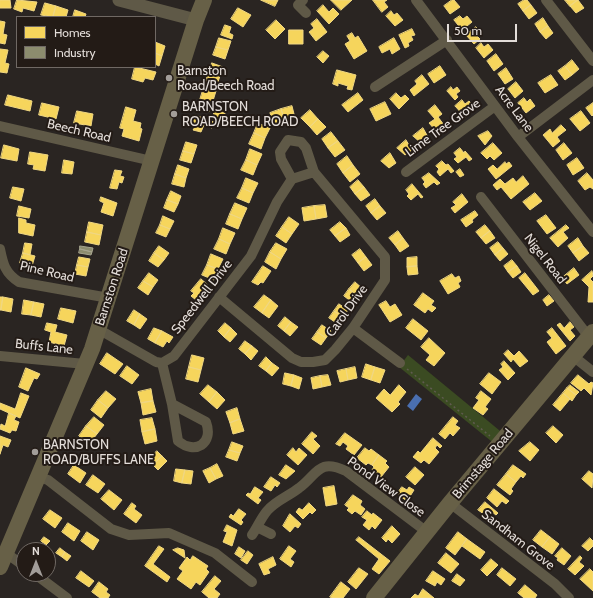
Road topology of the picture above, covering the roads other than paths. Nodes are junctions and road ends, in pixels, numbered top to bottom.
1 (119, 0) edge
2 (204, 0) edge
3 (303, 0) edge
4 (416, 0) edge
5 (546, 0) edge
6 (306, 13) dead end
7 (196, 20) junction
8 (446, 40) junction
9 (593, 61) edge
10 (593, 80) edge
11 (375, 87) dead end
12 (496, 106) junction
13 (0, 126) edge
14 (518, 137) junction
15 (152, 162) junction
16 (314, 172) junction
17 (406, 172) dead end
18 (292, 178) junction
19 (481, 197) dead end
20 (593, 232) edge
21 (0, 249) edge
22 (219, 297) junction
23 (108, 298) junction
24 (353, 328) junction
25 (98, 329) junction
26 (591, 334) edge
27 (0, 356) edge
28 (573, 356) junction
29 (162, 363) junction
30 (400, 363) road end
31 (85, 364) junction
32 (593, 372) edge
33 (172, 404) junction
34 (38, 477) junction
35 (450, 503) junction
36 (427, 532) junction
37 (271, 534) dead end
38 (3, 560) edge
39 (16, 564) edge
40 (46, 582) edge
41 (252, 582) dead end
42 (67, 598) edge
43 (374, 598) edge
44 (569, 598) edge

1 - 7 street
2 - 7 main road, Barnston Road
3 - 6 street
4 - 8 street, Acre Lane
5 - 9 street
7 - 15 main road, Barnston Road
8 - 11 street
8 - 12 street, Acre Lane
10 - 14 street
12 - 14 street, Acre Lane
12 - 17 street, Lime Tree Grove
13 - 15 street, Beech Road
14 - 20 street, Acre Lane
15 - 23 main road, Barnston Road
16 - 18 street
16 - 18 street
16 - 24 street, Carol Drive
18 - 22 street, Speedwell Drive
19 - 26 street, Nigel Road
21 - 23 street, Pine Road
22 - 24 street, Carol Drive
22 - 29 street, Speedwell Drive
23 - 25 main road, Barnston Road
24 - 30 street
25 - 29 street
25 - 31 main road, Barnston Road
26 - 28 main road, Brimstage Road
27 - 31 street, Buffs Lane
28 - 32 street
28 - 35 main road, Brimstage Road
29 - 33 street
31 - 34 main road, Barnston Road
33 - 33 street
34 - 38 main road, Barnston Road
34 - 41 street
35 - 36 main road, Brimstage Road
35 - 44 street, Sandham Grove
36 - 37 street, Pond View Close
36 - 43 main road, Brimstage Road
38 - 39 street
40 - 42 street

